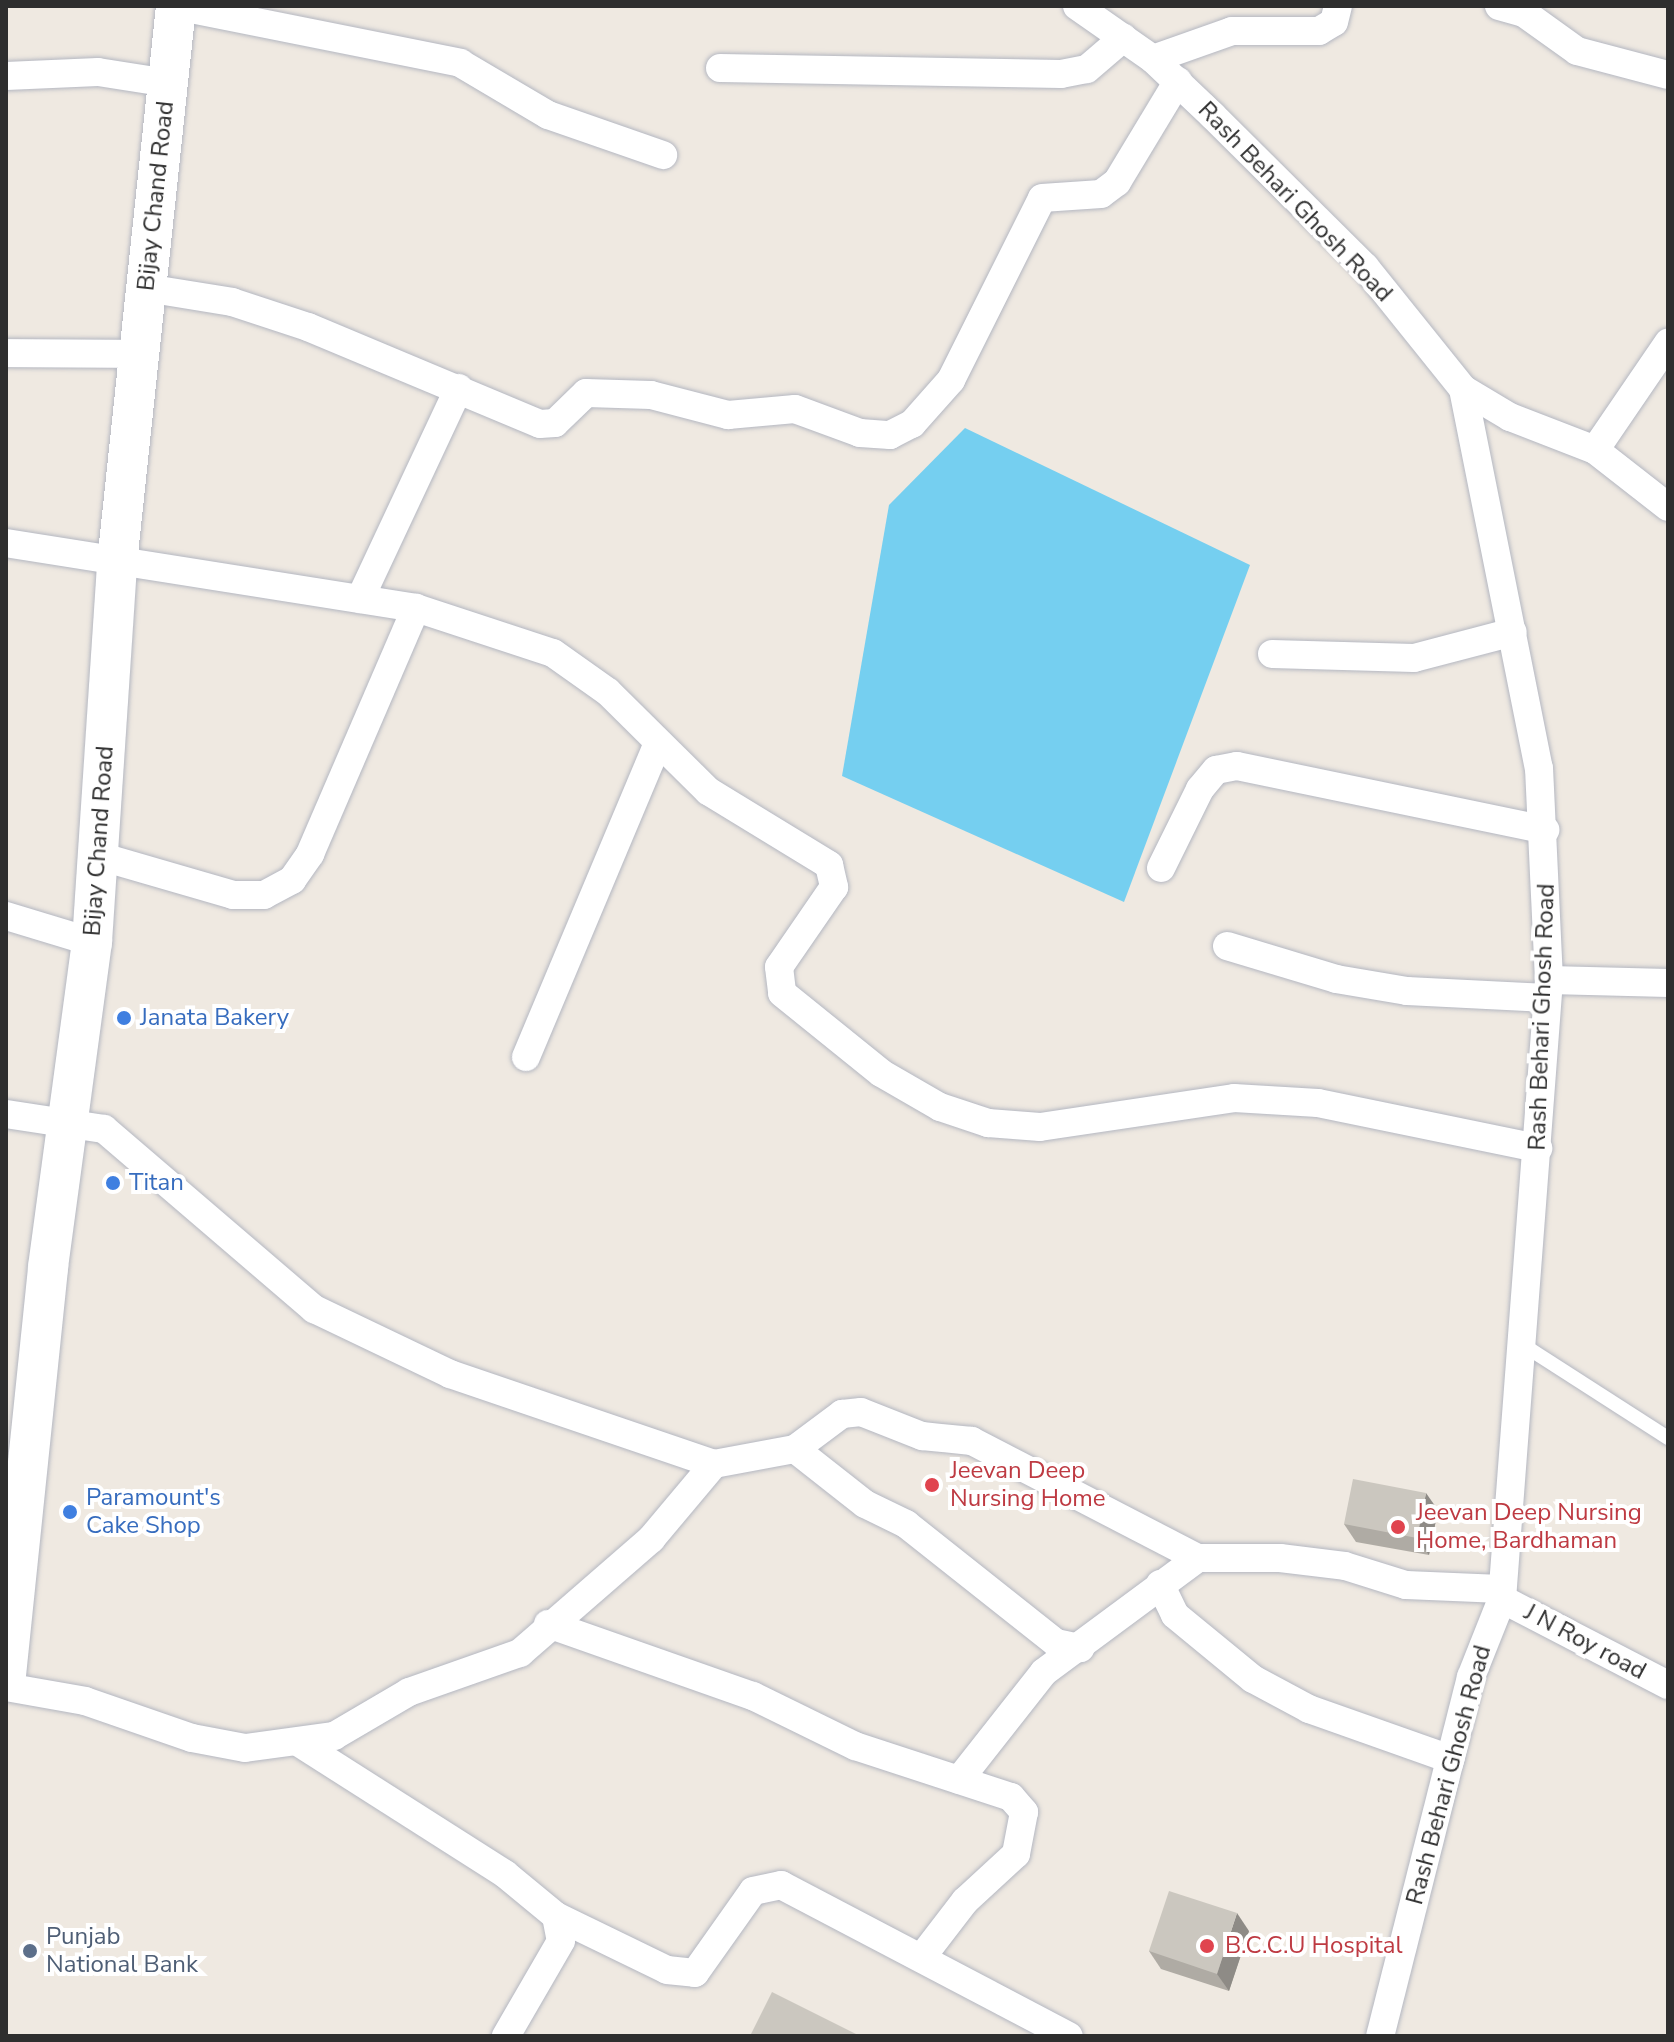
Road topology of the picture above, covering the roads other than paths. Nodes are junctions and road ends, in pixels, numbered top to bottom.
1 (176, 6) edge
2 (1077, 6) edge
3 (1338, 6) edge
4 (1499, 6) edge
5 (1123, 38) junction
6 (1153, 59) junction
7 (720, 68) dead end
8 (1668, 75) edge
9 (6, 76) edge
10 (1178, 81) junction
11 (168, 83) junction
12 (663, 155) dead end
13 (146, 288) junction
14 (1668, 343) edge
15 (6, 353) edge
16 (140, 354) junction
17 (459, 388) junction
18 (1463, 389) junction
19 (1595, 450) junction
20 (1668, 507) edge
21 (6, 543) edge
22 (117, 563) junction
23 (360, 599) junction
24 (416, 608) junction
25 (1513, 632) junction
26 (1272, 654) dead end
27 (656, 747) junction
28 (1545, 830) junction
29 (99, 856) junction
30 (1161, 868) dead end
31 (6, 916) edge
32 (92, 942) junction
33 (1227, 946) dead end
34 (1668, 983) edge
35 (1548, 989) junction
36 (526, 1057) dead end
37 (6, 1114) edge
38 (68, 1124) junction
39 (1538, 1148) junction
40 (1517, 1340) junction
41 (1668, 1438) edge
42 (795, 1449) junction
43 (714, 1464) junction
44 (1198, 1558) junction
45 (1160, 1584) junction
46 (10, 1593) edge
47 (1502, 1594) junction
48 (548, 1624) junction
49 (1080, 1648) junction
50 (6, 1675) edge
51 (1668, 1685) edge
52 (6, 1687) edge
53 (301, 1744) junction
54 (1450, 1759) junction
55 (959, 1780) junction
56 (556, 1916) junction
57 (922, 1957) junction
58 (506, 2036) edge
59 (1069, 2036) edge
60 (1380, 2036) edge

1 - 11 main road, Bijay Chand Road
1 - 12 street
2 - 5 street, Rash Behari Ghosh Road
3 - 6 street
4 - 8 street
5 - 6 street, Rash Behari Ghosh Road
5 - 7 street
6 - 10 street, Rash Behari Ghosh Road
9 - 11 street
10 - 17 street
10 - 18 street, Rash Behari Ghosh Road
11 - 13 main road, Bijay Chand Road
13 - 16 main road, Bijay Chand Road
13 - 17 street
14 - 19 street
15 - 16 street
16 - 22 main road, Bijay Chand Road
17 - 23 street
18 - 19 street
18 - 25 street, Rash Behari Ghosh Road
19 - 20 street
21 - 22 street
22 - 23 street
22 - 29 main road, Bijay Chand Road
23 - 24 street
24 - 27 street
24 - 29 street
25 - 26 street
25 - 28 street, Rash Behari Ghosh Road
27 - 36 street
27 - 39 street
28 - 30 street
28 - 35 street, Rash Behari Ghosh Road
29 - 32 main road, Bijay Chand Road
31 - 32 street
32 - 38 main road, Bijay Chand Road
33 - 35 street
34 - 35 street
35 - 39 street, Rash Behari Ghosh Road
37 - 38 street
38 - 43 street
38 - 46 main road, Bijay Chand Road
39 - 40 street, Rash Behari Ghosh Road
40 - 41 lane
40 - 47 street, Rash Behari Ghosh Road
42 - 43 street
42 - 44 street
42 - 49 street
43 - 48 street
44 - 45 street
44 - 47 street
45 - 49 street
45 - 54 street
46 - 50 main road, Bijay Chand Road
47 - 51 street, J N Roy road
47 - 54 street, Rash Behari Ghosh Road
48 - 53 street
48 - 55 street
49 - 55 street
52 - 53 street
53 - 56 street
54 - 60 street, Rash Behari Ghosh Road
55 - 57 street
56 - 57 street
56 - 58 street
57 - 59 street

